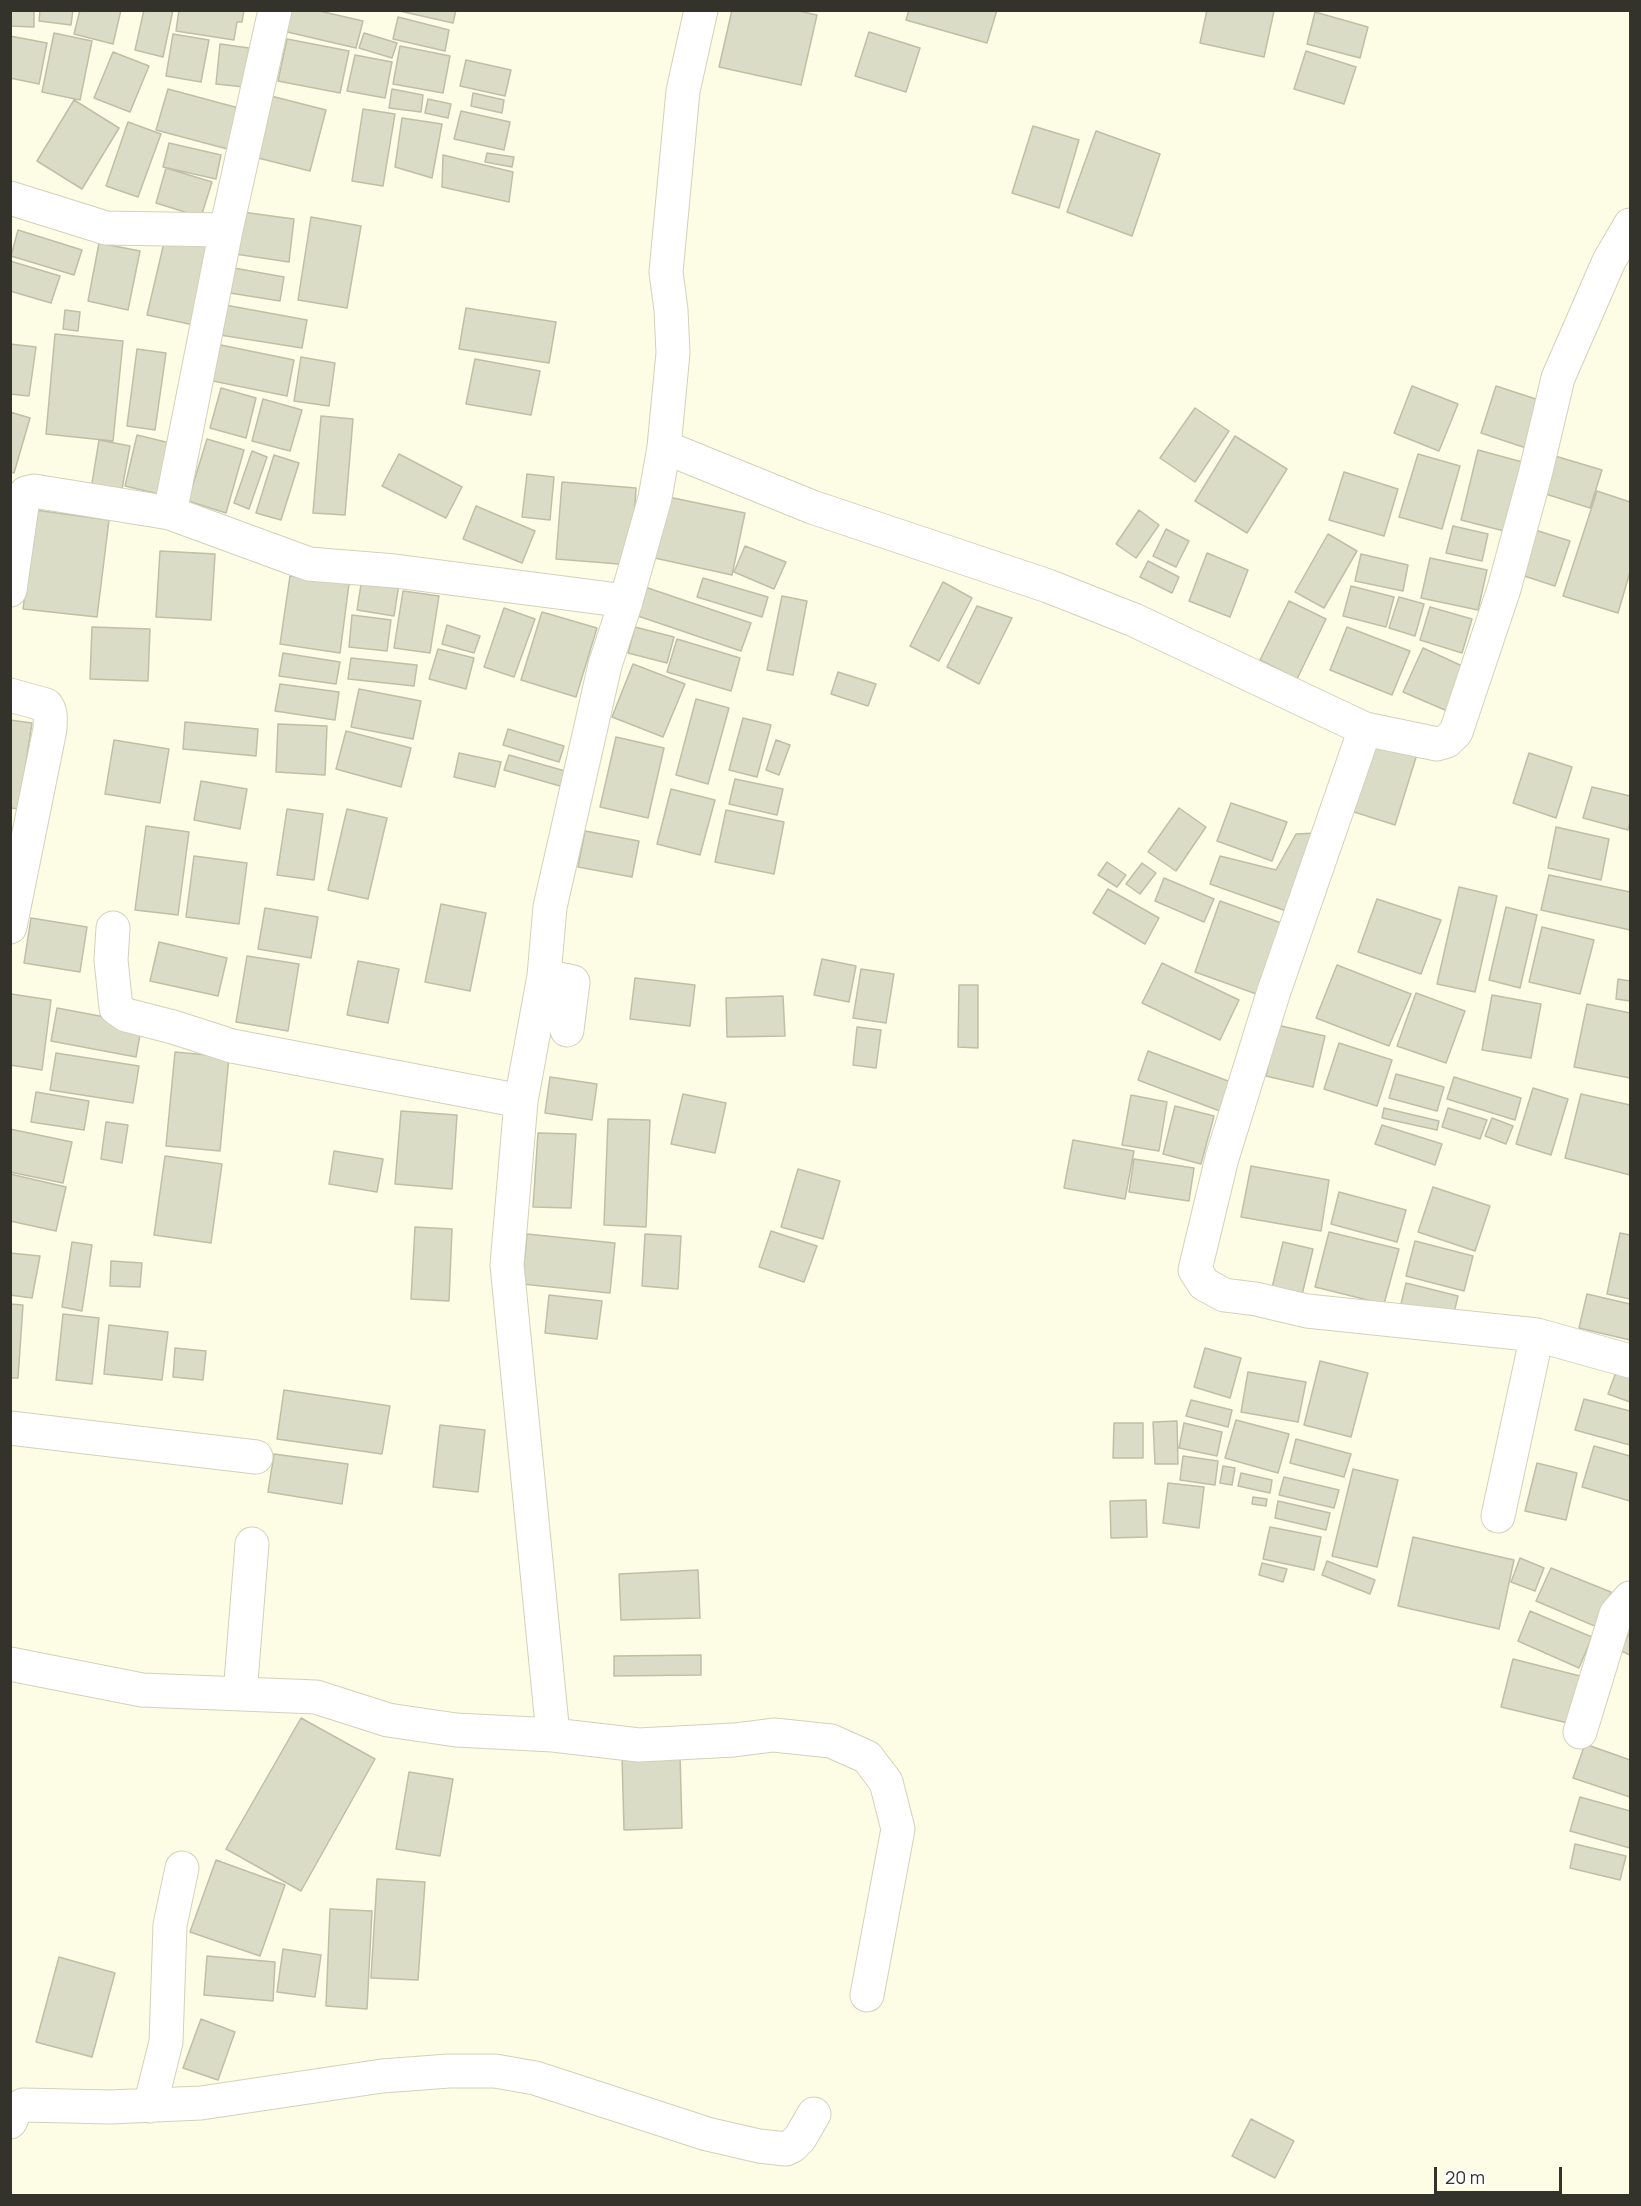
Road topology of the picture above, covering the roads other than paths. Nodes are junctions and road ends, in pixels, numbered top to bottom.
1 (275, 10) edge
2 (701, 10) edge
3 (10, 198) edge
4 (1630, 225) edge
5 (226, 230) junction
6 (664, 447) junction
7 (170, 513) junction
8 (10, 590) edge
9 (626, 601) junction
10 (10, 695) edge
11 (1365, 729) junction
12 (11, 922) edge
13 (10, 927) edge
14 (113, 928) dead end
15 (544, 976) junction
16 (567, 1030) dead end
17 (521, 1101) junction
18 (1537, 1335) junction
19 (1630, 1361) edge
20 (10, 1428) edge
21 (256, 1457) dead end
22 (1498, 1516) dead end
23 (252, 1544) dead end
24 (1630, 1598) edge
25 (10, 1664) edge
26 (240, 1694) junction
27 (1580, 1732) dead end
28 (553, 1735) junction
29 (182, 1868) dead end
30 (867, 1995) dead end
31 (150, 2106) junction
32 (814, 2114) dead end
33 (10, 2122) edge

1 - 5 street
2 - 6 street
3 - 5 street
4 - 11 street
5 - 7 street
6 - 9 street
6 - 11 street
7 - 8 street
7 - 9 street
9 - 15 street
10 - 12 street
11 - 18 street
12 - 13 street
14 - 17 street
15 - 16 street
15 - 17 street
17 - 28 street
18 - 19 street
18 - 22 street
20 - 21 street
23 - 26 street
24 - 27 street
25 - 26 street
26 - 28 street
28 - 30 street
29 - 31 street
31 - 32 street
31 - 33 street

